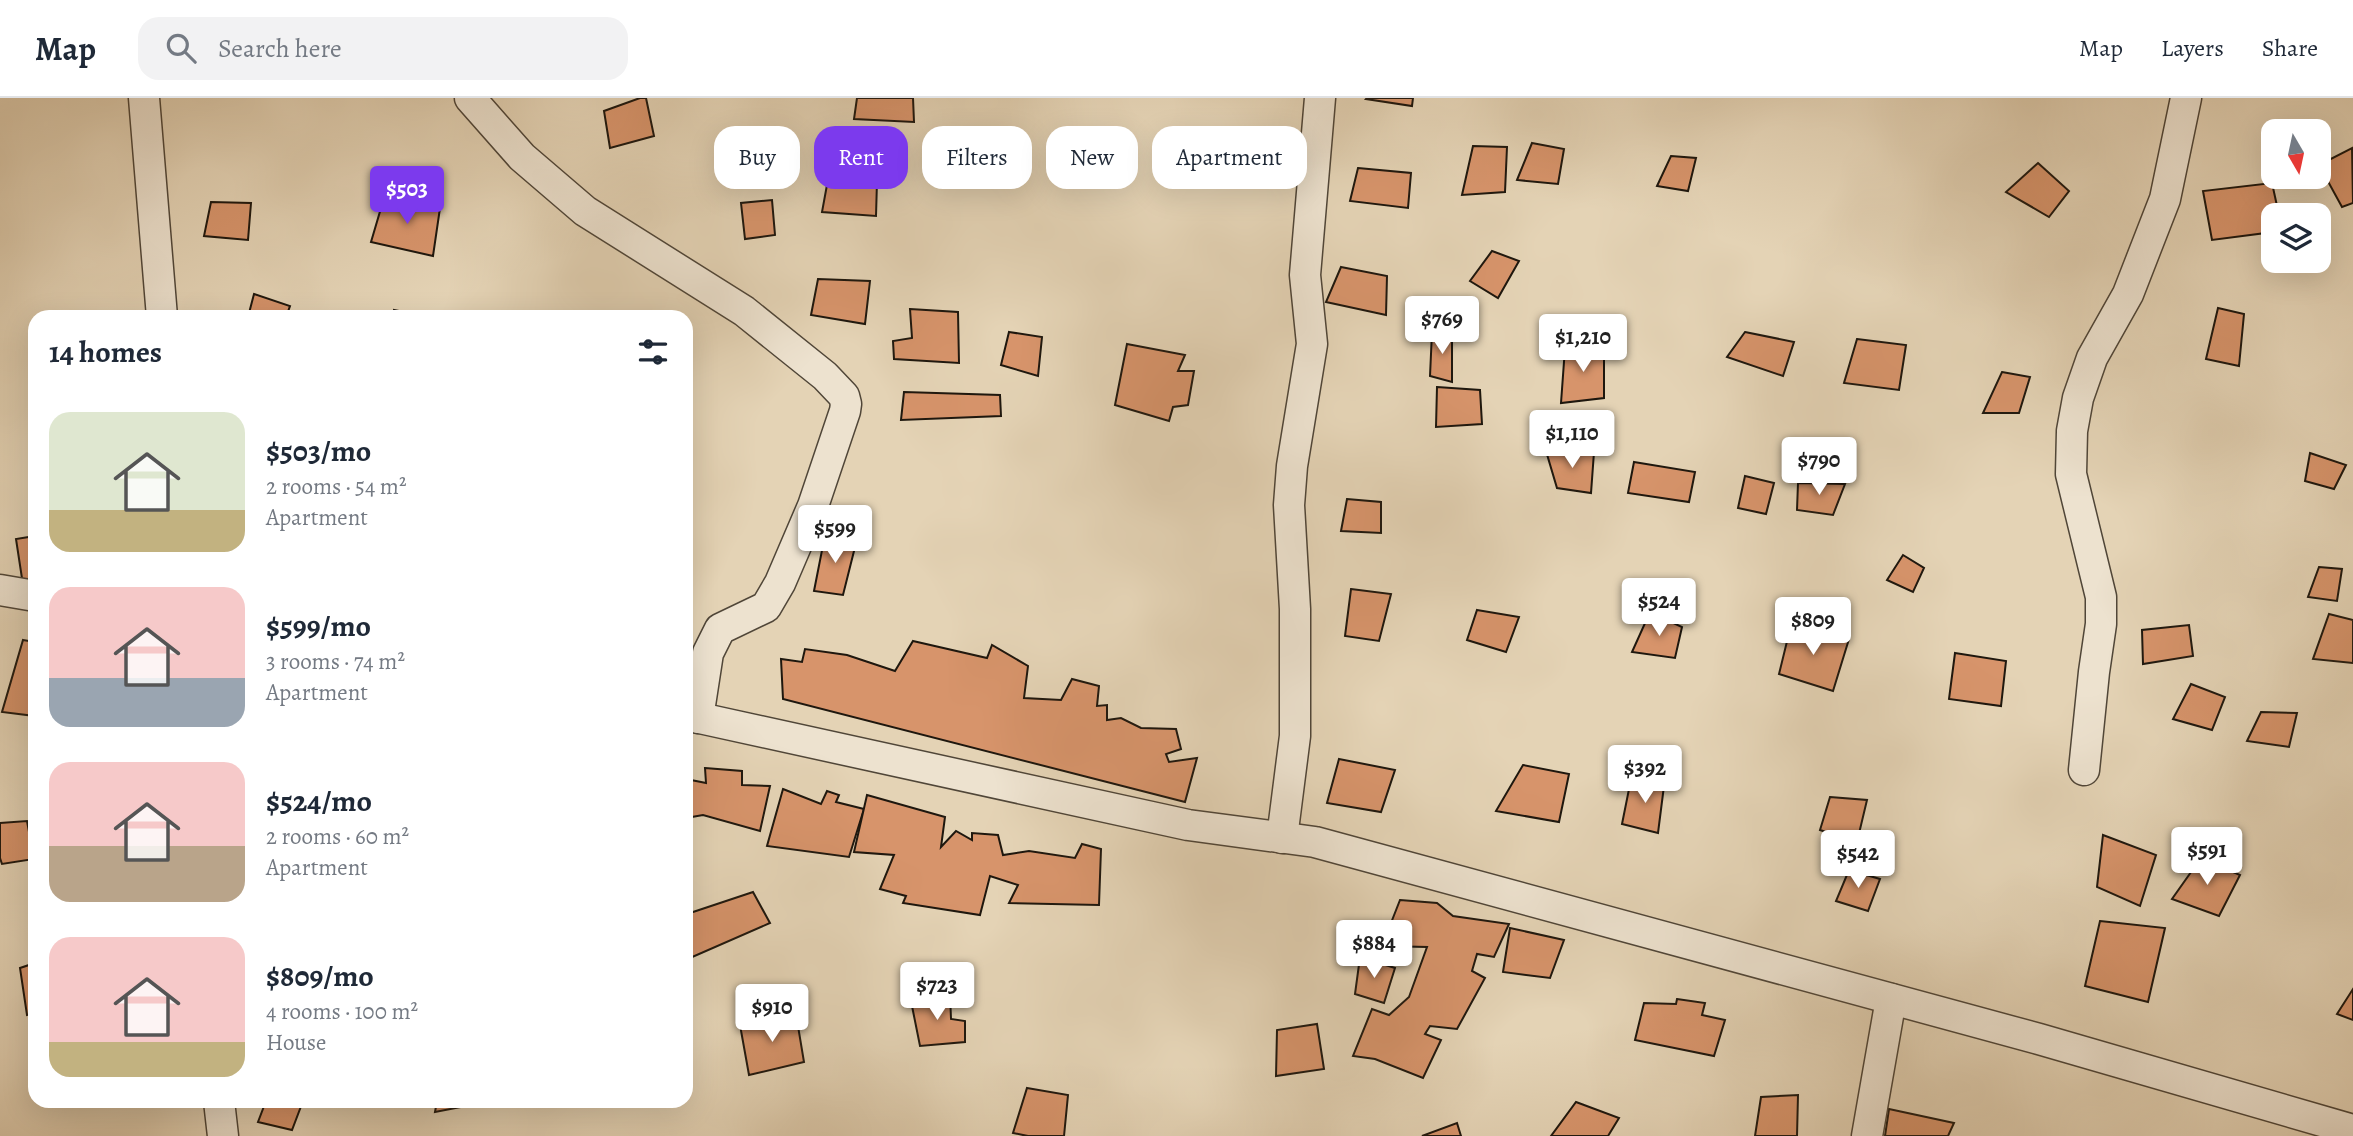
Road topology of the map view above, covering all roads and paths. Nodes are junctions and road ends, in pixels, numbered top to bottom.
1 (144, 98) edge
2 (470, 98) edge
3 (1321, 98) edge
4 (2186, 98) edge
5 (161, 310) edge
6 (0, 590) edge
7 (28, 595) edge
8 (693, 713) edge
9 (693, 717) edge
10 (2084, 770) dead end
11 (1282, 838) junction
12 (1891, 999) junction
13 (220, 1108) edge
14 (2353, 1130) edge
15 (223, 1136) edge
16 (1867, 1136) edge

1 - 5 street
2 - 8 street
3 - 11 street
4 - 10 street
6 - 7 street
9 - 11 street
11 - 12 street
12 - 14 street
12 - 16 street
13 - 15 street

